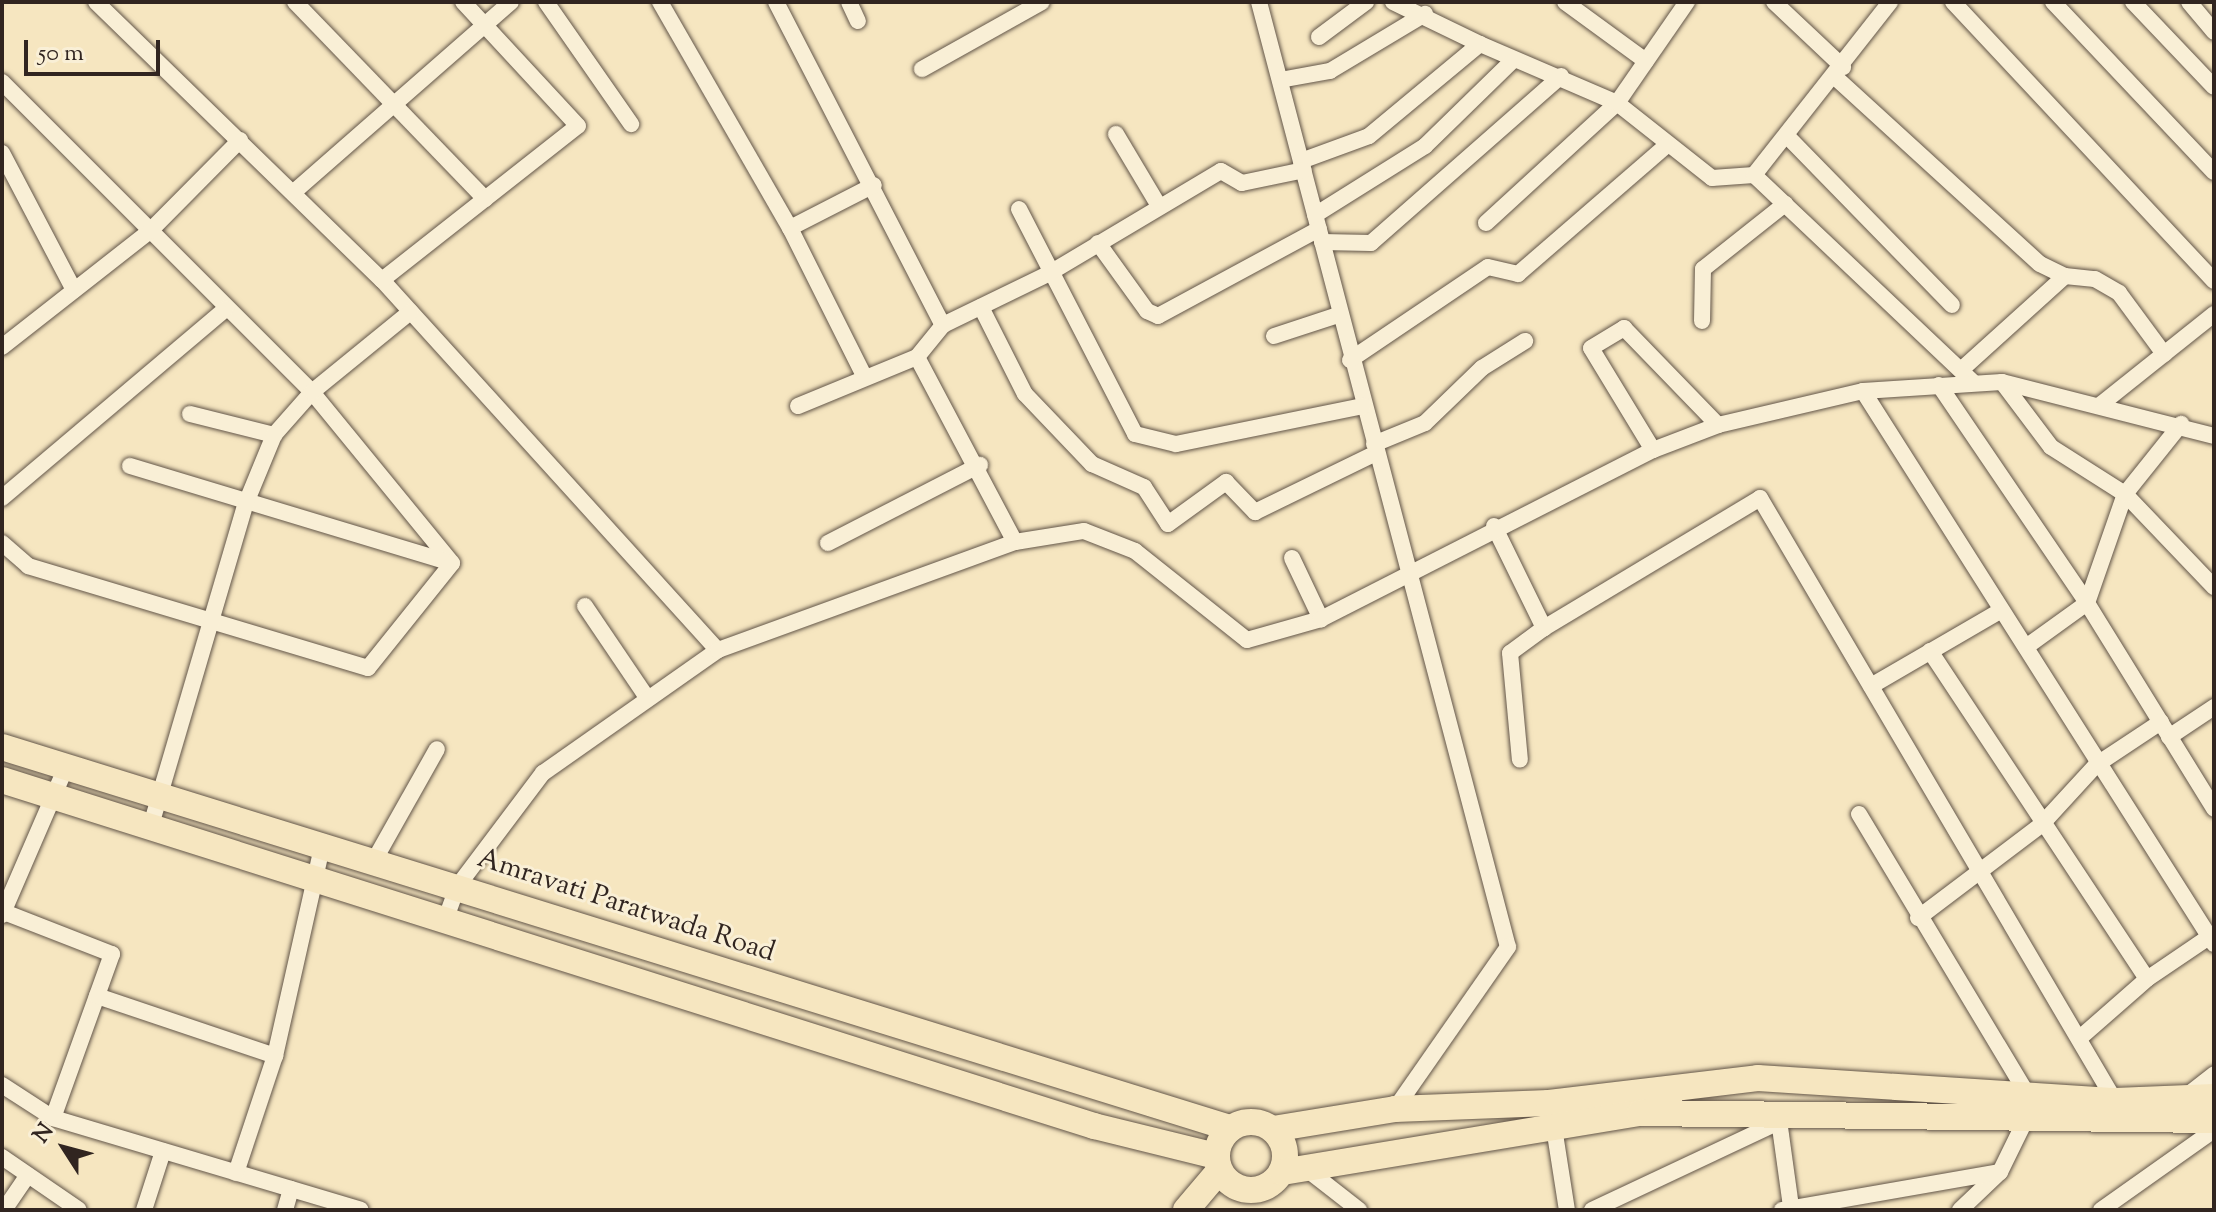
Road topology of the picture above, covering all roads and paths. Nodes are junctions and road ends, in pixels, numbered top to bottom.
1 (96, 2) edge
2 (295, 2) edge
3 (463, 2) edge
4 (511, 2) edge
5 (546, 2) edge
6 (660, 2) edge
7 (776, 2) edge
8 (849, 2) edge
9 (1042, 2) edge
10 (1259, 2) edge
11 (1366, 2) edge
12 (1393, 2) edge
13 (1565, 2) edge
14 (1774, 2) edge
15 (1890, 2) edge
16 (2053, 2) edge
17 (2133, 2) edge
18 (2189, 2) edge
19 (1962, 4) edge
20 (1679, 5) edge
21 (1425, 14) junction
22 (858, 21) dead end
23 (487, 28) junction
24 (2214, 32) edge
25 (1319, 37) dead end
26 (1480, 44) junction
27 (1646, 61) junction
28 (1511, 62) junction
29 (922, 69) dead end
30 (1839, 72) junction
31 (1561, 76) junction
32 (1280, 80) junction
33 (2, 82) edge
34 (2214, 87) edge
35 (1617, 103) junction
36 (396, 107) junction
37 (631, 124) dead end
38 (1116, 134) dead end
39 (1787, 136) junction
40 (240, 140) junction
41 (1666, 146) junction
42 (2, 153) edge
43 (1302, 166) junction
44 (2214, 172) edge
45 (1754, 175) junction
46 (874, 185) junction
47 (295, 191) junction
48 (485, 199) junction
49 (1785, 204) junction
50 (1159, 206) junction
51 (1019, 209) dead end
52 (1486, 223) dead end
53 (790, 228) junction
54 (1319, 229) junction
55 (150, 231) junction
56 (1098, 243) junction
57 (1048, 274) junction
58 (2065, 276) junction
59 (382, 280) junction
60 (2214, 281) edge
61 (74, 290) junction
62 (1952, 305) dead end
63 (981, 307) junction
64 (226, 309) junction
65 (410, 312) junction
66 (2214, 314) edge
67 (1338, 315) junction
68 (1702, 321) dead end
69 (943, 325) junction
70 (1274, 336) dead end
71 (1525, 341) dead end
72 (2, 347) edge
73 (2164, 354) junction
74 (917, 357) junction
75 (1350, 360) junction
76 (1961, 370) junction
77 (864, 376) junction
78 (1973, 382) junction
79 (2002, 382) junction
80 (1939, 385) junction
81 (1863, 391) junction
82 (312, 392) junction
83 (2100, 405) junction
84 (798, 406) dead end
85 (1363, 406) junction
86 (190, 414) dead end
87 (2181, 424) junction
88 (1718, 425) junction
89 (274, 435) junction
90 (2214, 436) edge
91 (1375, 448) junction
92 (1653, 450) junction
93 (980, 465) junction
94 (130, 466) dead end
95 (2125, 494) junction
96 (2, 498) edge
97 (246, 503) junction
98 (1494, 526) junction
99 (1015, 542) junction
100 (2, 543) edge
101 (828, 543) dead end
102 (1292, 558) dead end
103 (452, 563) junction
104 (1412, 573) junction
105 (2214, 587) edge
106 (2087, 603) junction
107 (585, 606) dead end
108 (2000, 611) junction
109 (1321, 619) junction
110 (212, 622) junction
111 (1544, 628) junction
112 (2026, 647) junction
113 (718, 650) junction
114 (1930, 651) junction
115 (1871, 686) junction
116 (648, 699) junction
117 (2214, 707) edge
118 (2165, 730) junction
119 (2, 747) edge
120 (437, 749) dead end
121 (1520, 760) dead end
122 (67, 765) junction
123 (2096, 765) junction
124 (2, 780) edge
125 (54, 794) junction
126 (161, 796) junction
127 (2214, 809) edge
128 (1859, 814) dead end
129 (151, 825) junction
130 (2041, 825) junction
131 (323, 843) junction
132 (375, 859) junction
133 (1980, 874) junction
134 (316, 877) junction
135 (457, 887) junction
136 (3, 914) edge
137 (446, 918) junction
138 (1918, 918) junction
139 (2212, 941) edge
140 (2147, 979) junction
141 (97, 996) junction
142 (2082, 1036) junction
143 (275, 1056) junction
144 (2214, 1074) edge
145 (2, 1085) edge
146 (2185, 1097) junction
147 (2214, 1097) edge
148 (2115, 1101) junction
149 (2027, 1108) junction
150 (1395, 1109) junction
151 (1551, 1114) junction
152 (1779, 1116) junction
153 (53, 1118) junction
154 (2214, 1120) edge
155 (1230, 1128) junction
156 (1273, 1129) junction
157 (2214, 1130) edge
158 (163, 1151) junction
159 (2, 1157) edge
160 (1217, 1163) junction
161 (1292, 1169) junction
162 (2000, 1172) junction
163 (236, 1173) junction
164 (28, 1175) junction
165 (291, 1189) junction
166 (1258, 1190) junction
167 (1786, 1208) edge
168 (4, 1210) edge
169 (79, 1210) edge
170 (144, 1210) edge
171 (285, 1210) edge
172 (361, 1210) edge
173 (1186, 1210) edge
174 (1236, 1210) edge
175 (1359, 1210) edge
176 (1567, 1210) edge
177 (1592, 1210) edge
178 (1960, 1210) edge
179 (2101, 1210) edge

1 - 40 street
2 - 36 street
3 - 23 street
4 - 23 street
5 - 37 street
6 - 53 street
7 - 46 street
8 - 22 street
9 - 29 street
10 - 32 street
11 - 25 street
12 - 21 street
13 - 27 street
14 - 30 street
15 - 30 street
16 - 44 street
17 - 34 street
18 - 24 street
19 - 60 street
20 - 27 street
21 - 26 street
21 - 32 street
23 - 36 street
23 - 48 street
26 - 28 street
26 - 43 street
27 - 35 street
28 - 31 street
28 - 54 street
30 - 39 street
30 - 58 street
31 - 35 street
31 - 54 street
32 - 43 street
33 - 55 street
35 - 41 street
35 - 52 street
36 - 47 street
36 - 48 street
38 - 50 street
39 - 45 street
39 - 62 street
40 - 47 street
40 - 55 street
41 - 45 street
41 - 75 street
42 - 61 street
43 - 50 street
43 - 54 street
45 - 49 street
46 - 53 street
46 - 69 street
47 - 59 street
48 - 59 street
49 - 68 street
49 - 76 street
50 - 56 street
51 - 57 street
53 - 77 street
54 - 56 street
54 - 67 street
55 - 61 street
55 - 64 street
56 - 57 street
57 - 63 street
57 - 85 street
58 - 73 street
58 - 76 street
59 - 65 street
61 - 72 street
63 - 69 street
63 - 91 street
64 - 82 street
64 - 96 street
65 - 82 street
65 - 113 street
66 - 73 street
67 - 70 street
67 - 75 street
69 - 74 street
71 - 91 street
73 - 83 street
74 - 77 street
74 - 93 street
75 - 85 street
76 - 78 street
77 - 84 street
78 - 79 street
78 - 80 street
79 - 83 street
79 - 95 street
80 - 81 street
80 - 106 street
81 - 88 street
81 - 108 street
82 - 89 street
82 - 103 street
83 - 87 street
85 - 91 street
86 - 89 street
87 - 90 street
87 - 95 street
88 - 92 street
88 - 92 street
89 - 97 street
91 - 104 street
92 - 98 street
93 - 99 street
93 - 101 street
94 - 97 street
95 - 105 street
95 - 106 street
97 - 103 street
97 - 110 street
98 - 104 street
98 - 111 street
99 - 109 street
99 - 113 street
100 - 110 street
102 - 109 street
103 - 110 street
104 - 109 street
104 - 150 street
106 - 112 street
106 - 118 street
107 - 116 street
108 - 112 street
108 - 114 street
110 - 126 street
111 - 115 street
111 - 121 street
112 - 123 street
113 - 116 street
114 - 115 street
114 - 130 street
115 - 133 street
116 - 135 street
117 - 118 street
118 - 123 street
118 - 127 street
119 - 122 main road, Amravati Paratwada Road
120 - 132 street
122 - 125 street
122 - 126 main road, Amravati Paratwada Road
123 - 130 street
123 - 139 street
124 - 125 main road
125 - 129 main road
125 - 136 street
126 - 129 street
126 - 131 main road, Amravati Paratwada Road
128 - 138 street
129 - 134 main road
130 - 133 street
130 - 140 street
131 - 132 main road, Amravati Paratwada Road
131 - 134 street
132 - 135 main road, Amravati Paratwada Road
133 - 138 street
133 - 142 street
134 - 137 main road
134 - 143 street
135 - 137 street
135 - 155 main road, Amravati Paratwada Road
136 - 141 street
137 - 160 main road
138 - 149 street
139 - 140 street
140 - 142 street
141 - 143 street
141 - 153 street
142 - 148 street
143 - 163 street
144 - 146 street
145 - 153 street
146 - 147 main road
146 - 148 main road
148 - 149 main road
149 - 151 main road
149 - 152 main road
149 - 154 main road
149 - 162 street
150 - 151 main road
150 - 156 main road
151 - 152 main road
151 - 161 main road
151 - 176 street
152 - 167 street
152 - 177 street
153 - 158 street
155 - 156 main road
155 - 160 main road
156 - 161 main road
157 - 179 street
158 - 163 street
158 - 170 street
159 - 164 street
160 - 166 main road
160 - 173 main road
161 - 166 main road
161 - 175 street
162 - 167 street
162 - 178 street
163 - 165 street
164 - 168 street
164 - 169 street
165 - 171 street
165 - 172 street
166 - 174 main road

